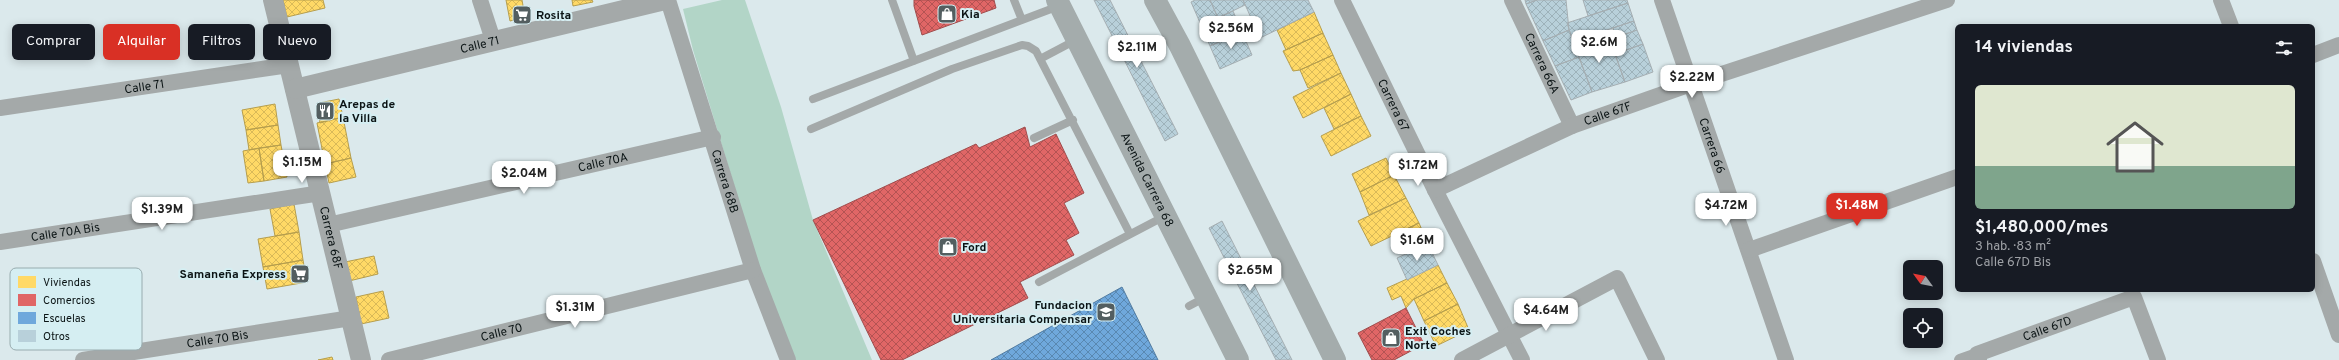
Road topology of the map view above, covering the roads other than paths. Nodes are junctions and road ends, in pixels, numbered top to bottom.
1 (273, 0) edge
2 (480, 0) edge
3 (664, 0) edge
4 (668, 0) edge
5 (892, 0) edge
6 (1014, 0) edge
7 (1155, 0) edge
8 (1342, 0) edge
9 (1512, 0) edge
10 (1662, 0) edge
11 (1947, 0) edge
12 (2221, 0) edge
13 (1058, 3) edge
14 (1022, 20) junction
15 (2230, 24) edge
16 (1076, 39) junction
17 (493, 40) junction
18 (2339, 44) edge
19 (2315, 54) edge
20 (1040, 59) junction
21 (914, 61) junction
22 (289, 65) junction
23 (1691, 84) junction
24 (295, 89) junction
25 (813, 99) dead end
26 (0, 108) edge
27 (1073, 120) junction
28 (1572, 126) junction
29 (811, 129) dead end
30 (713, 137) junction
31 (1034, 138) dead end
32 (1955, 178) edge
33 (1435, 190) junction
34 (321, 193) junction
35 (1166, 215) junction
36 (328, 225) junction
37 (1130, 234) junction
38 (0, 242) edge
39 (1749, 250) junction
40 (2315, 267) edge
41 (753, 270) junction
42 (1039, 282) dead end
43 (351, 318) junction
44 (2339, 335) edge
45 (1509, 336) junction
46 (1978, 357) edge
47 (83, 360) edge
48 (361, 360) edge
49 (389, 360) edge
50 (788, 360) edge
51 (1238, 360) edge
52 (1335, 360) edge
53 (1462, 360) edge
54 (1522, 360) edge
55 (1657, 360) edge
56 (1786, 360) edge
57 (1960, 360) edge
58 (2158, 360) edge

1 - 22 street, Carrera 68F
2 - 17 street
3 - 17 street, Calle 71
4 - 30 street, Carrera 68B
5 - 21 lane
6 - 14 lane
7 - 52 main road
8 - 33 street, Carrera 67
9 - 28 street, Carrera 66A
10 - 23 street, Carrera 66
11 - 23 street, Calle 67F
12 - 15 street
13 - 14 lane
13 - 16 main road, Avenida Carrera 68
14 - 21 lane
16 - 20 lane
16 - 35 main road, Avenida Carrera 68
17 - 24 street, Calle 71
18 - 19 street
20 - 27 lane
20 - 29 lane
21 - 25 lane
22 - 24 street, Carrera 68F
22 - 26 street, Calle 71
23 - 28 street, Calle 67F
23 - 39 street, Carrera 66
24 - 34 street, Carrera 68F
27 - 31 lane
27 - 37 lane
28 - 33 street, Calle 67F
30 - 36 street, Calle 70A
30 - 41 street, Carrera 68B
32 - 39 street
33 - 45 street, Carrera 67
34 - 36 street, Carrera 68F
34 - 38 street, Calle 70A Bis
35 - 37 lane
35 - 51 main road, Avenida Carrera 68
36 - 43 street, Carrera 68F
37 - 42 lane
39 - 56 street, Carrera 66
40 - 44 street
41 - 49 street, Calle 70
41 - 50 street, Carrera 68B
43 - 47 street, Calle 70 Bis
43 - 48 street, Carrera 68F
45 - 53 street
45 - 54 street, Carrera 67
45 - 55 street
46 - 57 street, Calle 67D
46 - 58 street, Calle 67D

